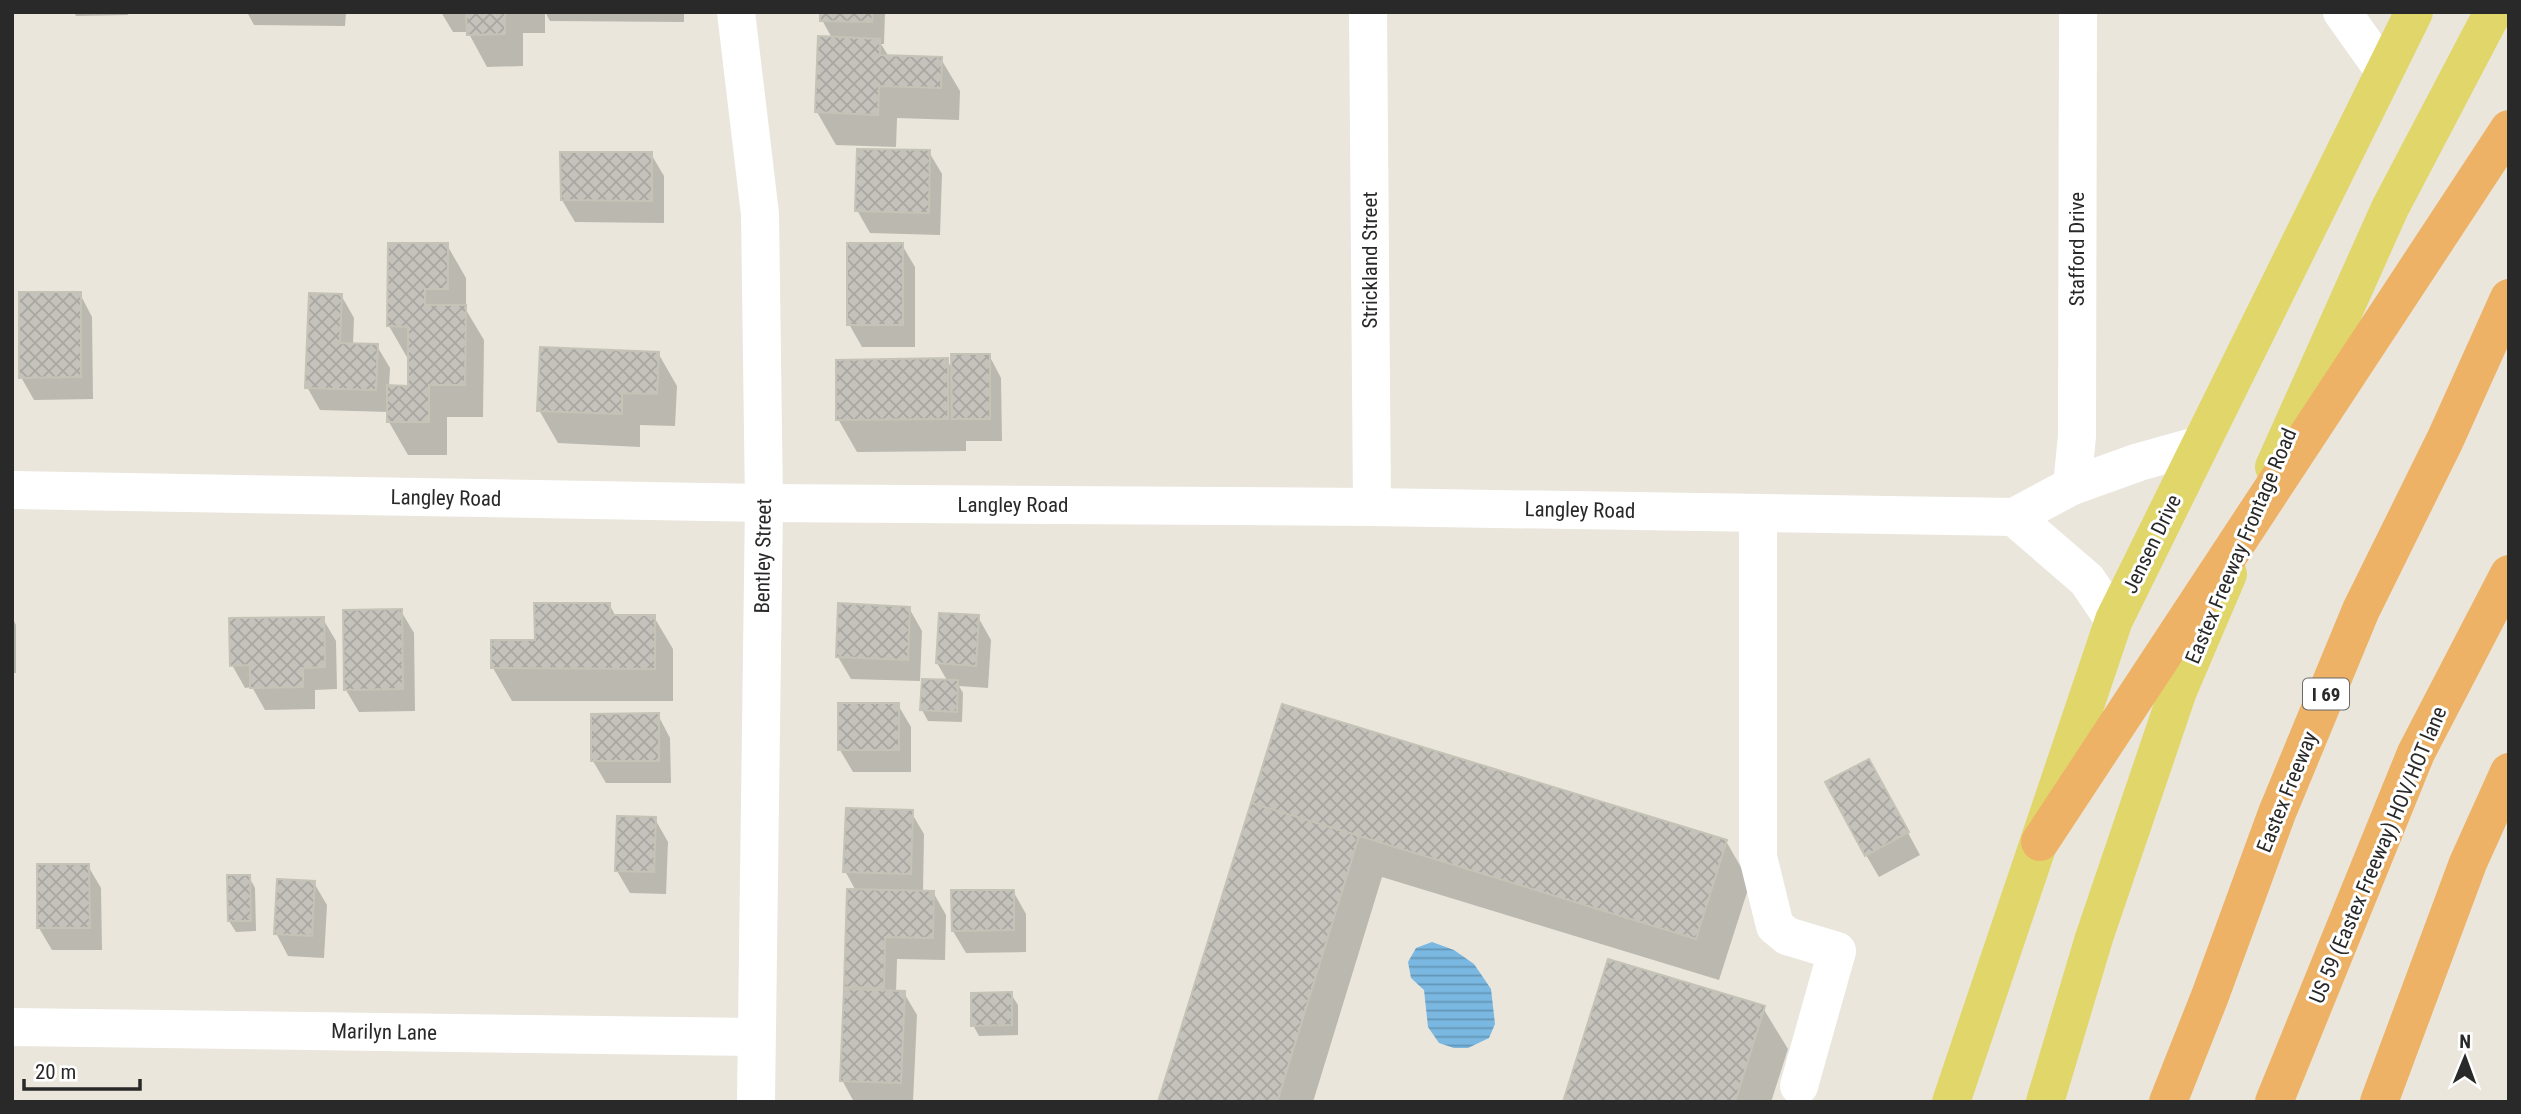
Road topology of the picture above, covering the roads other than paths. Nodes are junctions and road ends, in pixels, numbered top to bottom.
1 (737, 12) edge
2 (1368, 12) edge
3 (2078, 12) edge
4 (2342, 12) edge
5 (2414, 12) edge
6 (2493, 12) edge
7 (2384, 71) junction
8 (2509, 129) edge
9 (2509, 298) edge
10 (2200, 445) junction
11 (2072, 486) junction
12 (12, 490) edge
13 (764, 503) junction
14 (1372, 507) junction
15 (1758, 513) junction
16 (2014, 517) junction
17 (2509, 574) edge
18 (2115, 620) junction
19 (2509, 772) edge
20 (2040, 842) junction
21 (12, 1027) edge
22 (755, 1037) junction
23 (1799, 1086) dead end
24 (756, 1102) edge
25 (1951, 1102) edge
26 (2045, 1102) edge
27 (2168, 1102) edge
28 (2274, 1102) edge
29 (2379, 1102) edge

1 - 13 street, Bentley Street
2 - 14 street, Strickland Street
3 - 11 street, Stafford Drive
4 - 7 street
5 - 7 main road, Jensen Drive
6 - 26 main road, Eastex Freeway Frontage Road
7 - 10 main road, Jensen Drive
8 - 20 highway
9 - 27 highway, Eastex Freeway / I 69
10 - 11 street, Langley Road
10 - 18 main road, Jensen Drive
11 - 16 street, Langley Road
12 - 13 street, Langley Road
13 - 14 street, Langley Road
13 - 22 street, Bentley Street
14 - 15 street, Langley Road
15 - 16 street, Langley Road
15 - 23 street
16 - 18 street
17 - 28 highway, US 59 (Eastex Freeway) HOV/HOT lane
18 - 20 main road, Jensen Drive
19 - 29 highway
20 - 25 main road, Jensen Drive
21 - 22 street, Marilyn Lane
22 - 24 street, Bentley Street

